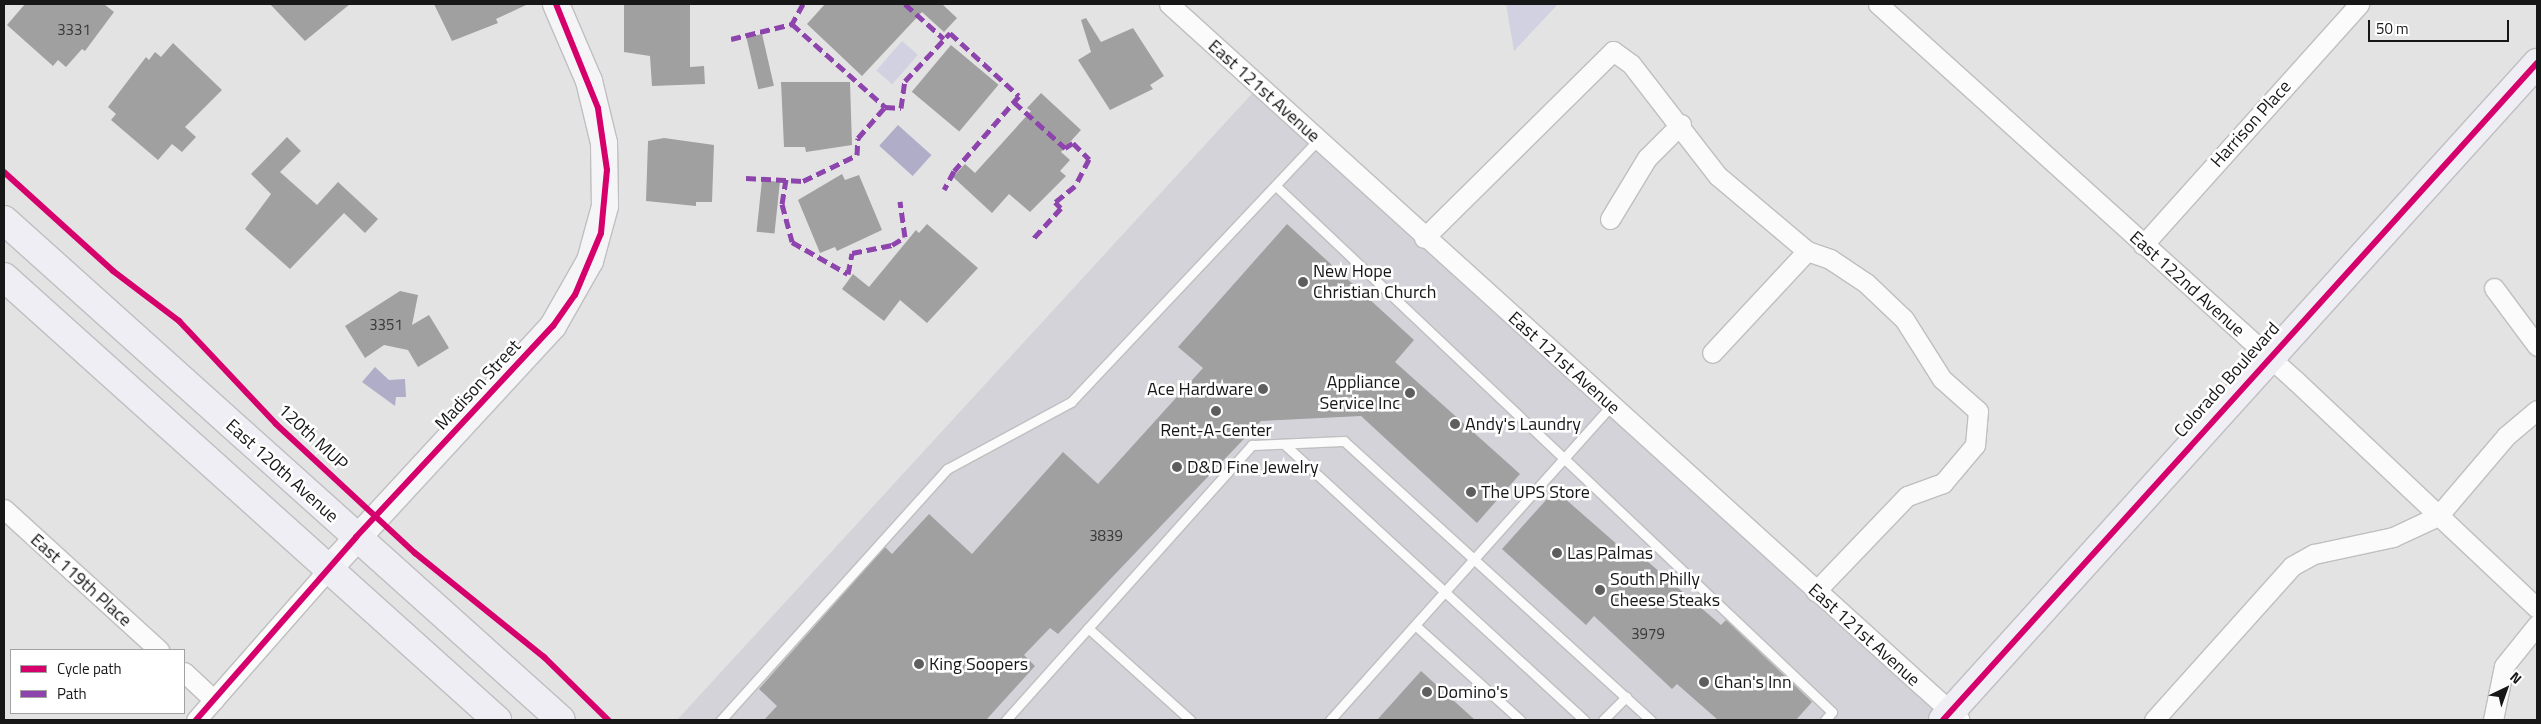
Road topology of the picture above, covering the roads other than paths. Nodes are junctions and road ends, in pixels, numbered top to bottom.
1 (556, 4) edge
2 (1169, 4) edge
3 (1878, 4) edge
4 (2359, 4) edge
5 (2537, 62) edge
6 (1681, 124) junction
7 (1318, 140) junction
8 (1276, 186) junction
9 (1610, 219) dead end
10 (4, 220) edge
11 (1424, 238) junction
12 (2143, 245) junction
13 (1807, 251) junction
14 (4, 277) edge
15 (2494, 288) dead end
16 (2537, 346) edge
17 (1712, 353) dead end
18 (2268, 357) junction
19 (1612, 405) junction
20 (2537, 410) edge
21 (1284, 444) junction
22 (1564, 460) junction
23 (4, 509) edge
24 (2438, 516) junction
25 (356, 537) junction
26 (1474, 559) junction
27 (327, 571) junction
28 (1816, 591) junction
29 (1444, 593) junction
30 (2537, 608) edge
31 (1415, 625) junction
32 (2537, 625) edge
33 (1088, 628) junction
34 (158, 649) edge
35 (185, 673) edge
36 (1626, 697) junction
37 (214, 700) junction
38 (1951, 717) edge
39 (196, 720) edge
40 (497, 720) edge
41 (561, 720) edge
42 (722, 720) edge
43 (1006, 720) edge
44 (1190, 720) edge
45 (1330, 720) edge
46 (1520, 720) edge
47 (1584, 720) edge
48 (1603, 720) edge
49 (1651, 720) edge
50 (1825, 720) edge
51 (2154, 720) edge
52 (2493, 720) edge

1 - 25 street, Madison Street
2 - 7 street, East 121st Avenue
3 - 12 street, East 122nd Avenue
4 - 12 street, Harrison Place
5 - 18 main road, Colorado Boulevard
6 - 9 street
6 - 11 street
6 - 13 street
7 - 8 lane
7 - 11 street, East 121st Avenue
8 - 22 lane
8 - 42 lane
10 - 25 main road, East 120th Avenue
11 - 19 street, East 121st Avenue
12 - 18 street, East 122nd Avenue
13 - 17 street
13 - 28 street
14 - 27 main road
15 - 16 street
18 - 24 street, East 122nd Avenue
18 - 38 main road, Colorado Boulevard
19 - 22 lane
19 - 28 street, East 121st Avenue
20 - 24 street
21 - 26 lane
21 - 29 lane
21 - 33 lane
22 - 26 lane
22 - 50 lane
23 - 34 street, East 119th Place
24 - 30 street, East 122nd Avenue
24 - 51 street
25 - 27 street, Madison Street
25 - 41 main road, East 120th Avenue
26 - 29 lane
26 - 36 lane
27 - 37 street, Madison Street
27 - 40 main road
28 - 38 street, East 121st Avenue
29 - 31 lane
29 - 47 lane
31 - 45 lane
31 - 46 lane
32 - 52 street
33 - 43 lane
33 - 44 lane
35 - 37 street
36 - 48 lane
36 - 49 lane
37 - 39 street, Madison Street

